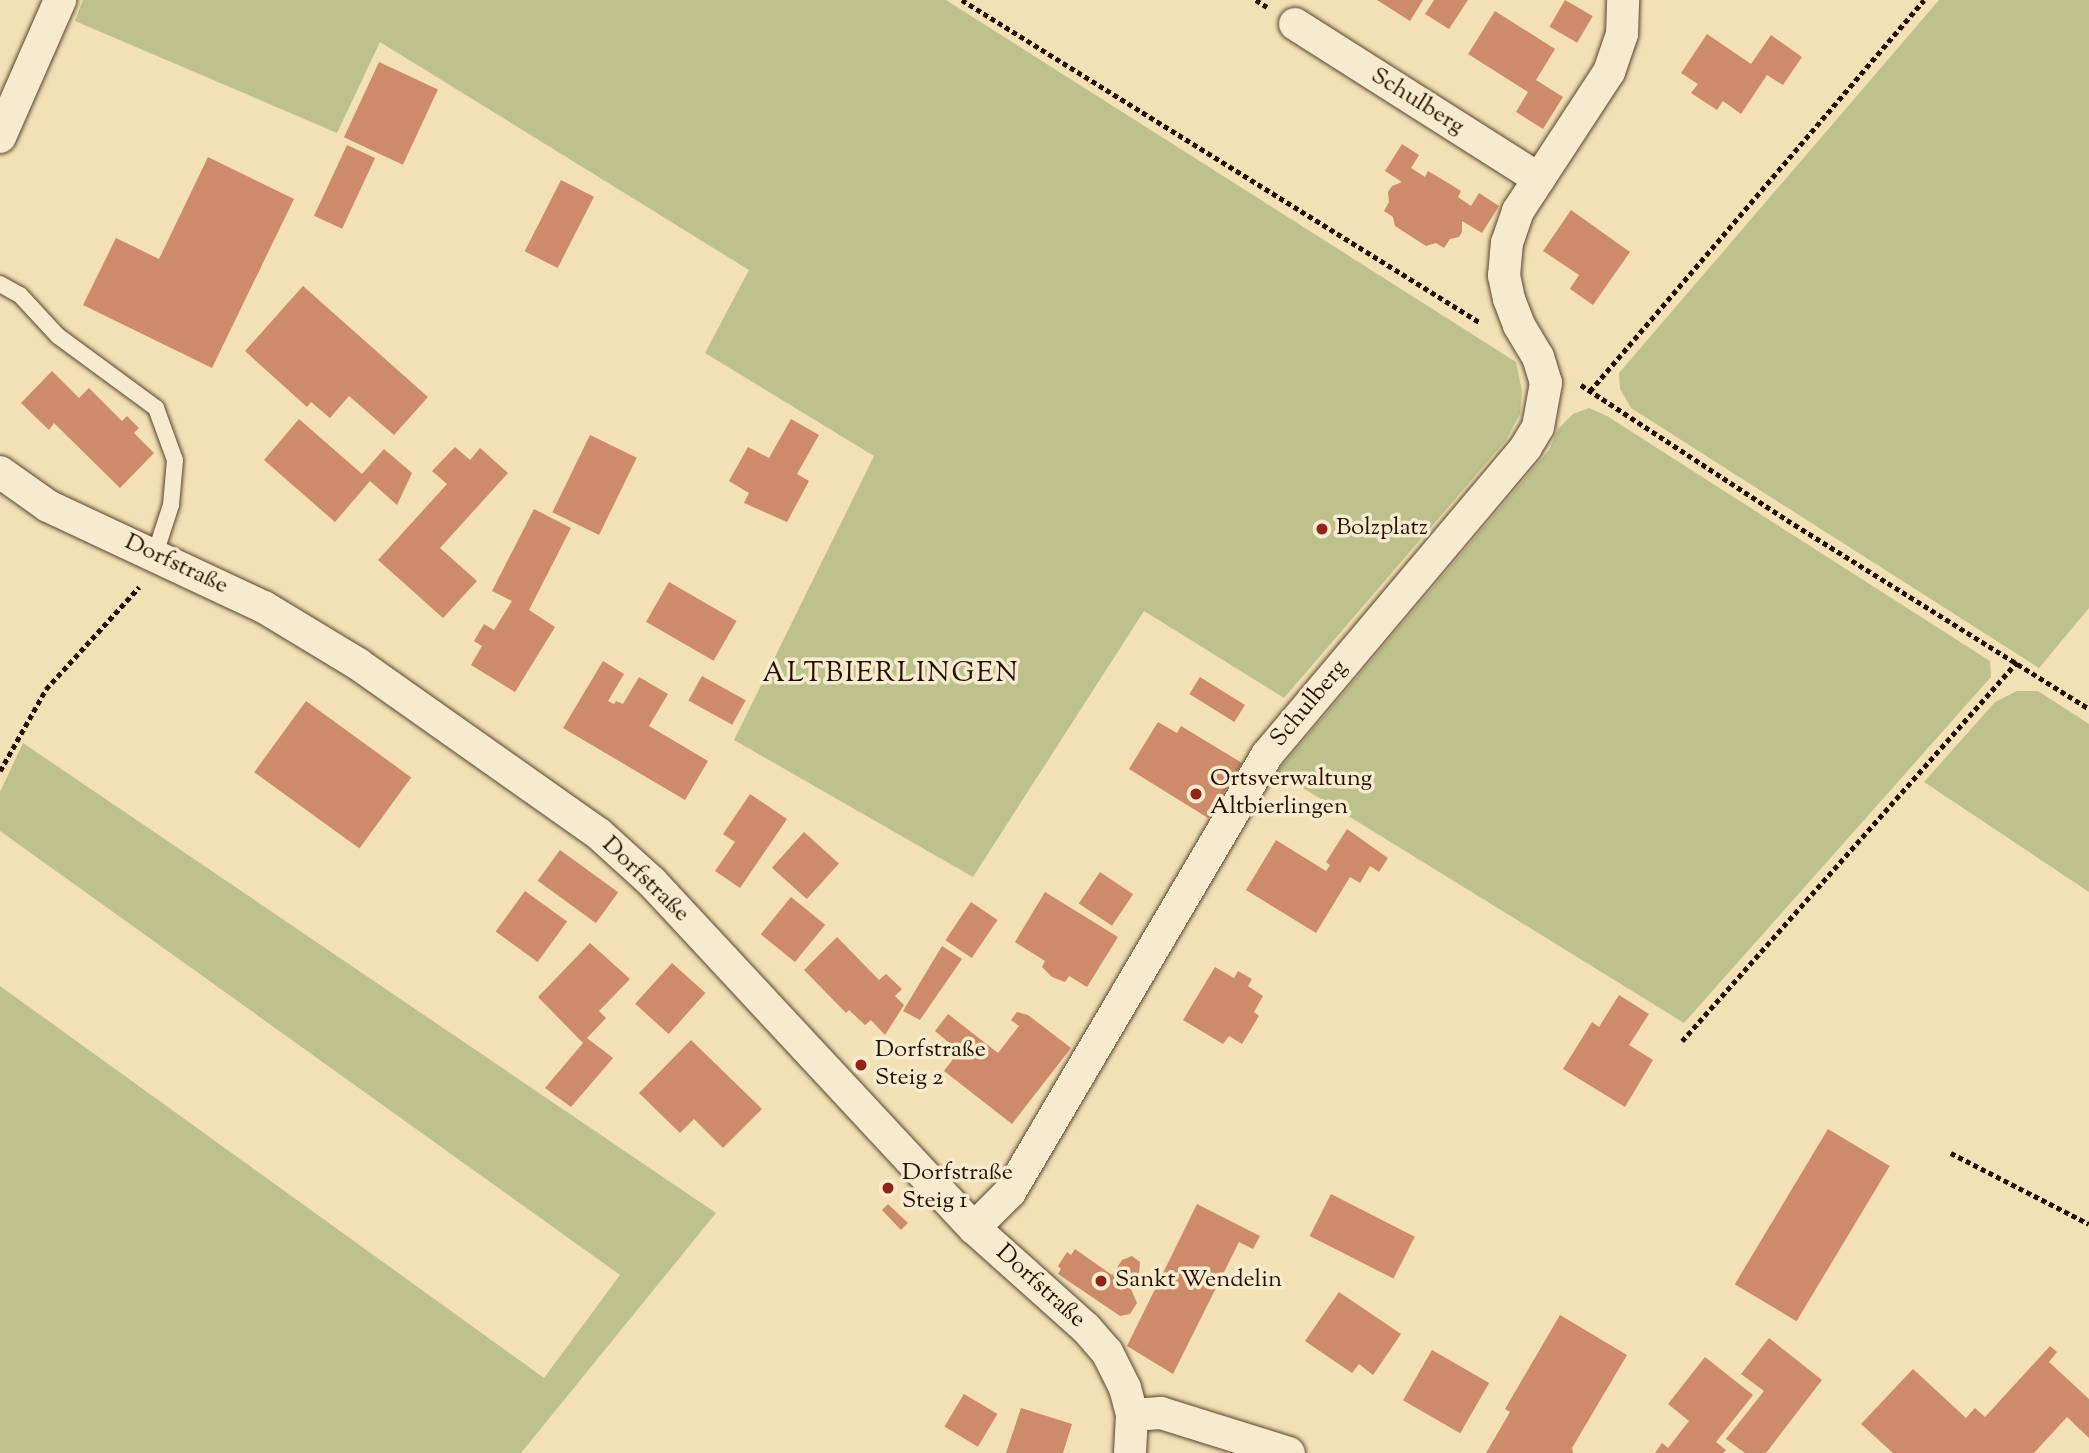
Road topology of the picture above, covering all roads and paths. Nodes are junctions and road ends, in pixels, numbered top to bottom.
1 (60, 0) edge
2 (962, 0) edge
3 (1623, 0) edge
4 (1924, 0) edge
5 (1294, 24) dead end
6 (0, 137) edge
7 (1539, 179) junction
8 (0, 284) edge
9 (1491, 329) dead end
10 (1538, 357) junction
11 (1590, 391) junction
12 (0, 472) edge
13 (155, 554) junction
14 (2017, 662) junction
15 (2089, 709) edge
16 (0, 771) edge
17 (1682, 1041) dead end
18 (1951, 1153) dead end
19 (2089, 1224) edge
20 (974, 1228) junction
21 (1132, 1415) junction
22 (1130, 1453) edge
23 (1289, 1453) edge

1 - 6 street
2 - 9 path
3 - 7 street, Schulberg
4 - 11 path
5 - 7 street, Schulberg
7 - 10 street, Schulberg
8 - 13 lane
10 - 11 path
10 - 20 street, Schulberg
11 - 14 path
12 - 13 street, Dorfstraße
13 - 16 path
13 - 20 street, Dorfstraße
14 - 15 path
14 - 17 path
18 - 19 path
20 - 21 street, Dorfstraße
21 - 22 street, Dorfstraße
21 - 23 street

